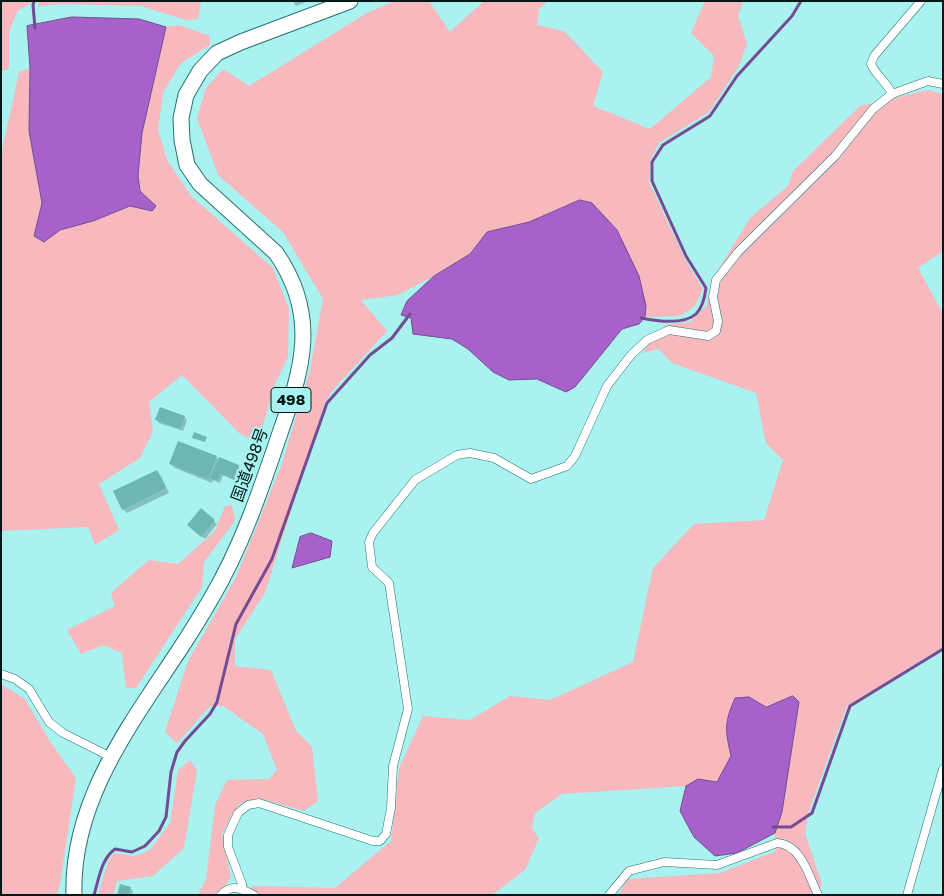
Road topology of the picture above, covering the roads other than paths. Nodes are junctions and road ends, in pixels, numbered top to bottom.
1 (350, 1) edge
2 (921, 1) edge
3 (943, 84) edge
4 (892, 94) junction
5 (1, 674) edge
6 (111, 757) junction
7 (943, 770) edge
8 (242, 889) junction
9 (74, 894) edge
10 (221, 895) edge
11 (254, 895) edge
12 (609, 895) edge
13 (818, 895) edge
14 (907, 895) edge

1 - 6 highway, 国道498号 / 498
2 - 4 street
3 - 4 street
4 - 8 street
5 - 6 street
6 - 9 highway, 国道498号 / 498
7 - 14 street
8 - 10 street
8 - 11 street
12 - 13 street

